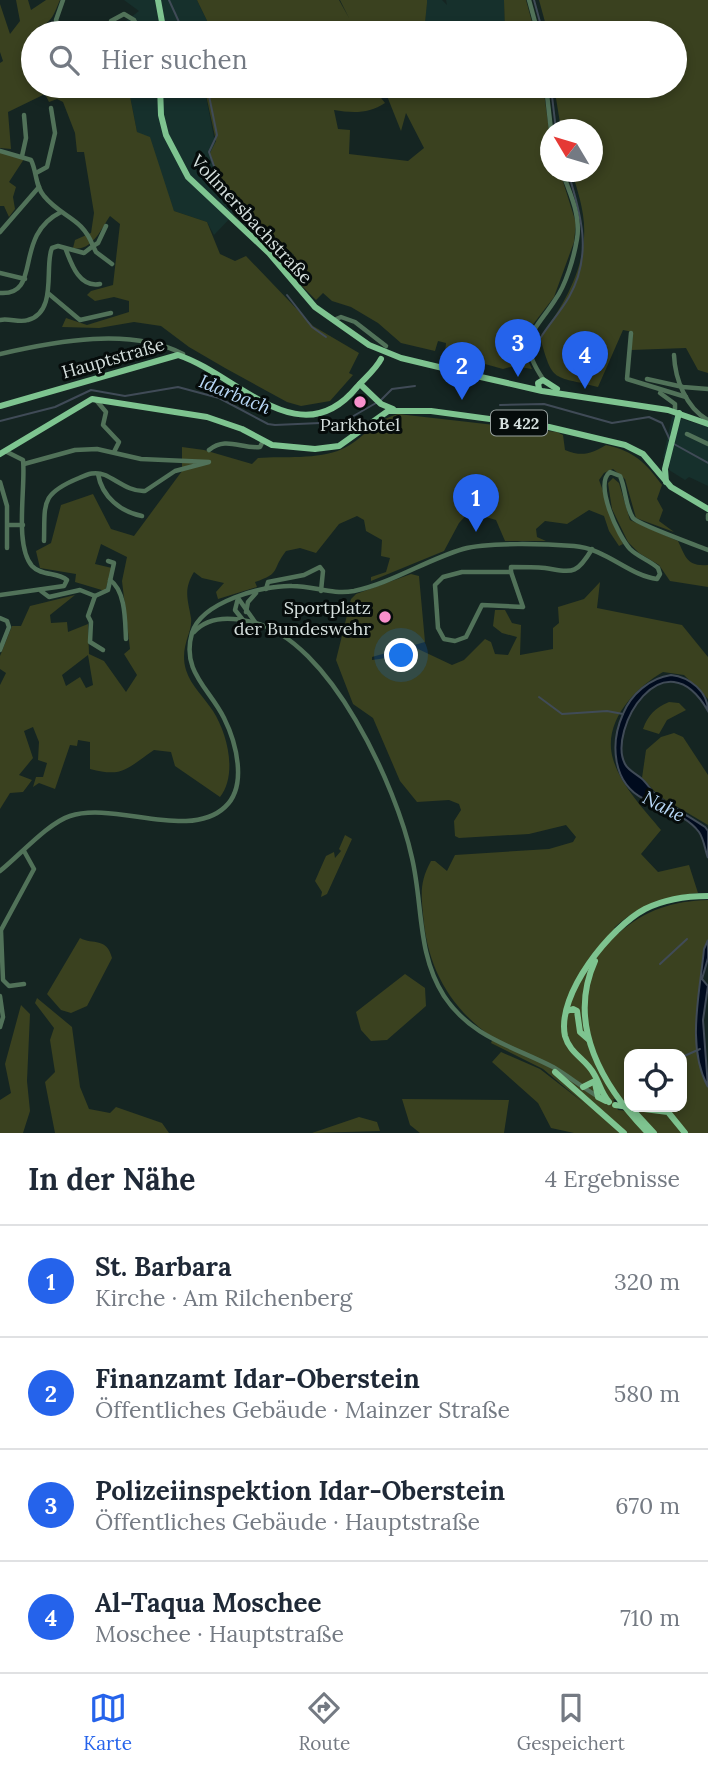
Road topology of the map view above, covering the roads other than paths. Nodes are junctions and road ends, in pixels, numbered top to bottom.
1 (64, 0) edge
2 (158, 0) edge
3 (529, 0) edge
4 (56, 21) edge
5 (111, 21) edge
6 (135, 21) edge
7 (162, 21) edge
8 (535, 21) edge
9 (160, 98) edge
10 (548, 98) edge
11 (51, 108) dead end
12 (24, 115) dead end
13 (550, 119) edge
14 (0, 150) edge
15 (22, 156) junction
16 (36, 173) junction
17 (565, 182) edge
18 (38, 187) junction
19 (61, 212) junction
20 (106, 226) dead end
21 (0, 232) edge
22 (93, 246) junction
23 (66, 249) junction
24 (112, 264) dead end
25 (0, 273) edge
26 (25, 279) junction
27 (100, 284) dead end
28 (0, 293) edge
29 (49, 294) junction
30 (111, 313) dead end
31 (0, 320) edge
32 (332, 321) junction
33 (631, 333) dead end
34 (0, 354) edge
35 (385, 355) junction
36 (674, 355) dead end
37 (195, 363) junction
38 (647, 379) dead end
39 (85, 380) junction
40 (360, 384) junction
41 (543, 385) junction
42 (683, 387) junction
43 (708, 389) edge
44 (655, 390) junction
45 (91, 395) junction
46 (686, 397) junction
47 (380, 403) junction
48 (0, 406) edge
49 (395, 409) junction
50 (677, 412) junction
51 (377, 416) junction
52 (708, 421) edge
53 (687, 434) dead end
54 (263, 441) junction
55 (708, 444) edge
56 (209, 450) dead end
57 (114, 452) junction
58 (3, 453) edge
59 (667, 459) junction
60 (23, 464) junction
61 (665, 469) junction
62 (657, 471) junction
63 (98, 473) junction
64 (0, 482) edge
65 (666, 482) junction
66 (708, 509) edge
67 (142, 516) dead end
68 (8, 525) junction
69 (23, 525) junction
70 (44, 541) dead end
71 (7, 548) dead end
72 (592, 549) junction
73 (708, 550) edge
74 (108, 561) dead end
75 (511, 572) junction
76 (110, 580) junction
77 (266, 589) junction
78 (41, 591) junction
79 (321, 591) junction
80 (257, 592) junction
81 (0, 595) edge
82 (95, 596) junction
83 (238, 598) junction
84 (246, 613) junction
85 (0, 618) edge
86 (244, 620) junction
87 (255, 622) junction
88 (191, 636) junction
89 (126, 639) dead end
90 (0, 650) edge
91 (103, 650) dead end
92 (24, 851) junction
93 (0, 872) edge
94 (708, 896) edge
95 (1, 931) edge
96 (605, 944) junction
97 (0, 951) edge
98 (24, 984) dead end
99 (0, 996) edge
100 (567, 1011) junction
101 (0, 1027) edge
102 (588, 1040) junction
103 (543, 1062) junction
104 (555, 1072) joint
105 (595, 1079) junction
106 (583, 1087) junction
107 (612, 1091) junction
108 (598, 1097) junction
109 (624, 1101) edge
110 (612, 1104) junction
111 (624, 1106) edge
112 (636, 1112) edge
113 (664, 1112) edge
114 (676, 1119) junction
115 (624, 1133) edge
116 (648, 1133) edge
117 (654, 1133) edge
118 (679, 1133) edge
119 (685, 1133) edge

1 - 4 street
2 - 7 main road
3 - 8 street
5 - 6 street
9 - 32 main road, Vollmersbachstraße
10 - 13 street
11 - 16 street
12 - 15 street
14 - 15 street
15 - 16 street
16 - 18 street
17 - 41 street
18 - 19 street
18 - 21 street
19 - 22 street
19 - 26 street
20 - 22 street
22 - 23 street
22 - 24 street
23 - 27 street
23 - 29 street
25 - 26 street
26 - 28 street
29 - 30 street
29 - 31 street
32 - 35 main road, Vollmersbachstraße
32 - 35 street, Vollmersbachstraße
33 - 44 street
34 - 37 street
35 - 40 main road, Hauptstraße / B 422
35 - 41 main road, Hauptstraße / B 422
36 - 42 street
37 - 39 main road, Hauptstraße / B 422
37 - 40 main road, Hauptstraße / B 422
38 - 42 street
39 - 45 main road
39 - 48 main road, Hauptstraße / B 422
40 - 47 main road
41 - 50 main road, Hauptstraße / B 422
42 - 43 street
42 - 46 street
44 - 46 street
44 - 50 street
45 - 54 main road, B 422
45 - 57 street
45 - 58 main road
46 - 52 street
47 - 49 main road, B 422
47 - 51 main road, B 422
49 - 51 main road, B 422
49 - 62 main road, B 422
50 - 52 main road, Hauptstraße / B 422
50 - 59 main road
51 - 54 main road, B 422
53 - 55 street
54 - 56 street
57 - 60 street
57 - 63 street
58 - 60 street
59 - 61 main road
59 - 62 main road
60 - 69 street
61 - 62 main road
61 - 65 main road
62 - 65 main road, B 422
63 - 67 street
63 - 70 street
64 - 68 street
65 - 66 main road, B 422
68 - 69 street
68 - 71 street
69 - 78 street
72 - 73 street
72 - 75 street
72 - 79 street
74 - 76 street
75 - 75 street
76 - 82 street
76 - 89 street
77 - 79 street
77 - 79 street
77 - 80 street
78 - 81 street
78 - 82 street
80 - 83 street
80 - 84 street
82 - 91 street
83 - 84 street
83 - 86 street
83 - 88 street
84 - 87 street
85 - 90 street
86 - 87 street
86 - 88 street
87 - 103 street
88 - 92 street
92 - 93 street
92 - 95 street
94 - 96 main road
95 - 97 street
96 - 100 main road
96 - 102 main road
97 - 98 street
99 - 101 street
100 - 102 main road
100 - 105 main road
102 - 107 main road
103 - 104 street
103 - 106 street
104 - 115 main road
105 - 106 main road
105 - 108 main road
105 - 110 main road
106 - 108 street
107 - 109 main road
107 - 116 main road
108 - 110 main road
110 - 111 main road, bridge
112 - 117 main road
113 - 114 main road
114 - 118 main road
114 - 119 main road

